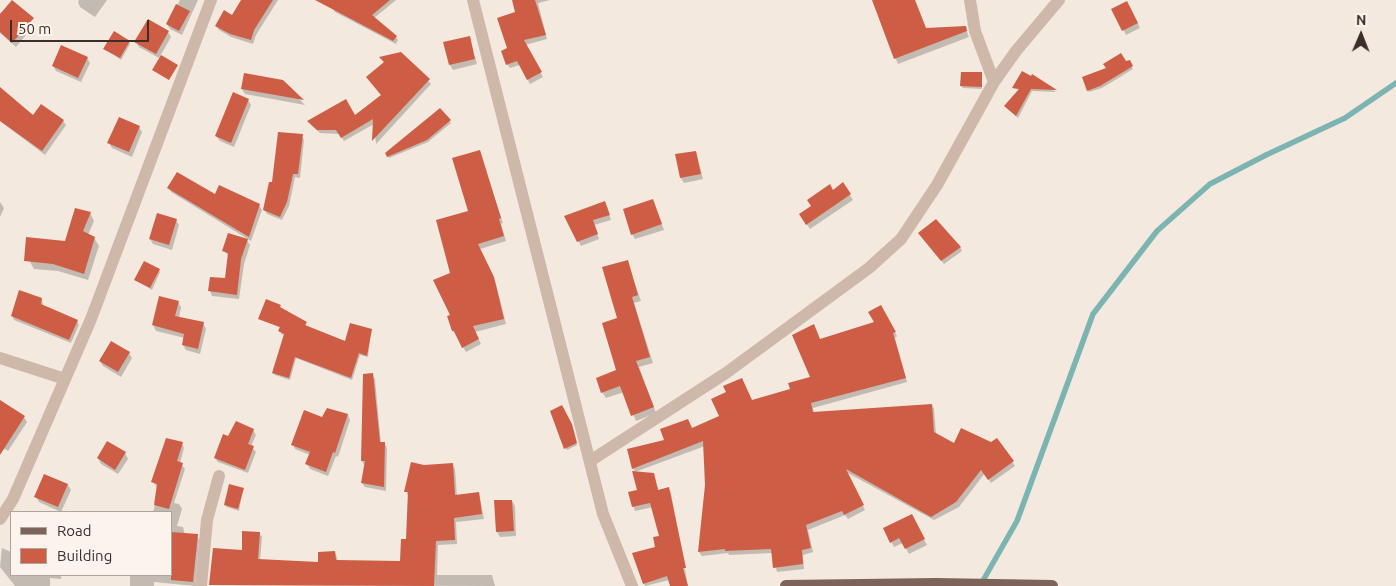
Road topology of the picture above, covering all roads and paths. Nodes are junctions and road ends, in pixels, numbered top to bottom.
1 (211, 0) edge
2 (473, 0) edge
3 (970, 0) edge
4 (1059, 0) edge
5 (994, 82) junction
6 (0, 358) edge
7 (65, 379) junction
8 (590, 461) junction
9 (220, 476) dead end
10 (0, 519) edge
11 (1030, 585) edge
12 (201, 586) edge
13 (632, 586) edge
14 (786, 586) edge
15 (1052, 586) edge

1 - 7 street
2 - 8 street
3 - 5 street
4 - 5 street
5 - 8 street
6 - 7 street
7 - 10 street
8 - 13 street
9 - 12 street
11 - 14 main road
11 - 15 main road

